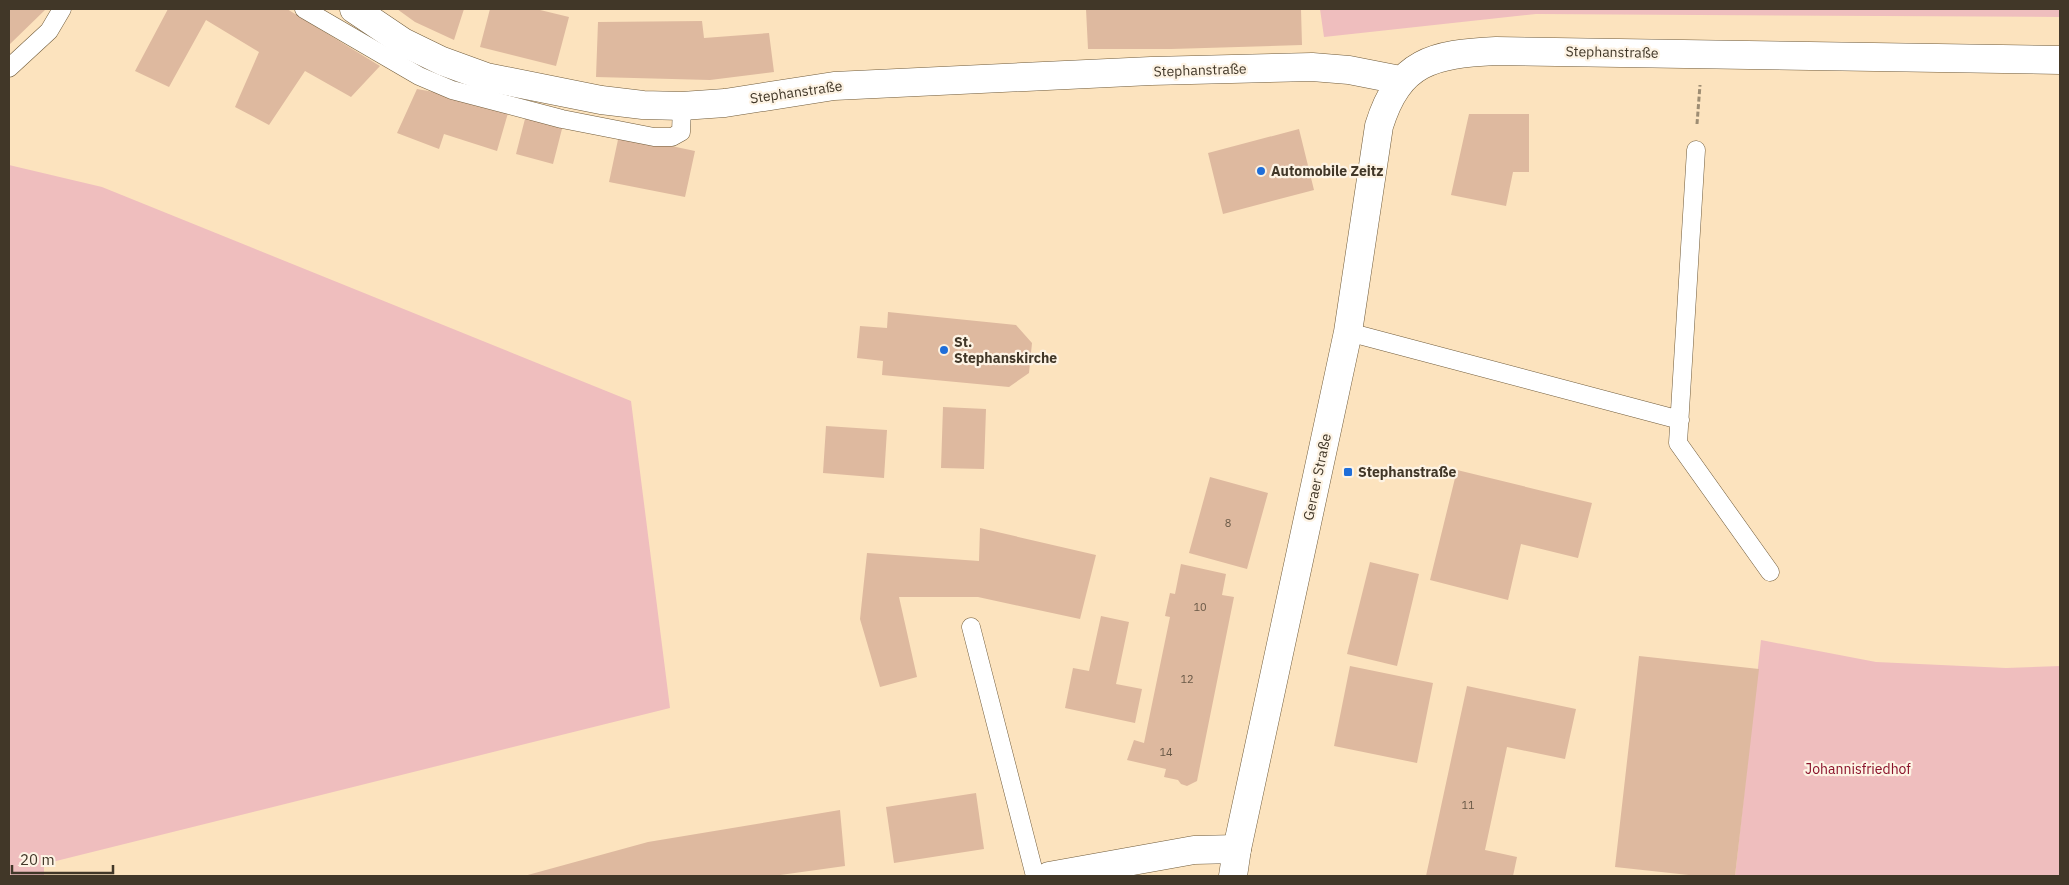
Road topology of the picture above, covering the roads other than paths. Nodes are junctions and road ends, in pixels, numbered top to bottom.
1 (62, 9) edge
2 (304, 9) edge
3 (354, 9) edge
4 (2060, 60) edge
5 (9, 68) edge
6 (1400, 80) junction
7 (682, 106) junction
8 (1696, 150) dead end
9 (1348, 332) junction
10 (1680, 420) junction
11 (1770, 572) dead end
12 (971, 627) dead end
13 (1237, 849) junction
14 (1035, 876) edge
15 (1050, 876) edge
16 (1233, 876) edge

1 - 5 lane
2 - 7 lane
3 - 7 street, Stephanstraße
4 - 6 street, Stephanstraße
6 - 7 street, Stephanstraße
6 - 9 street, Geraer Straße
8 - 10 lane
9 - 10 lane
9 - 13 street, Geraer Straße
10 - 11 lane
12 - 14 lane
13 - 15 street
13 - 16 street, Geraer Straße

